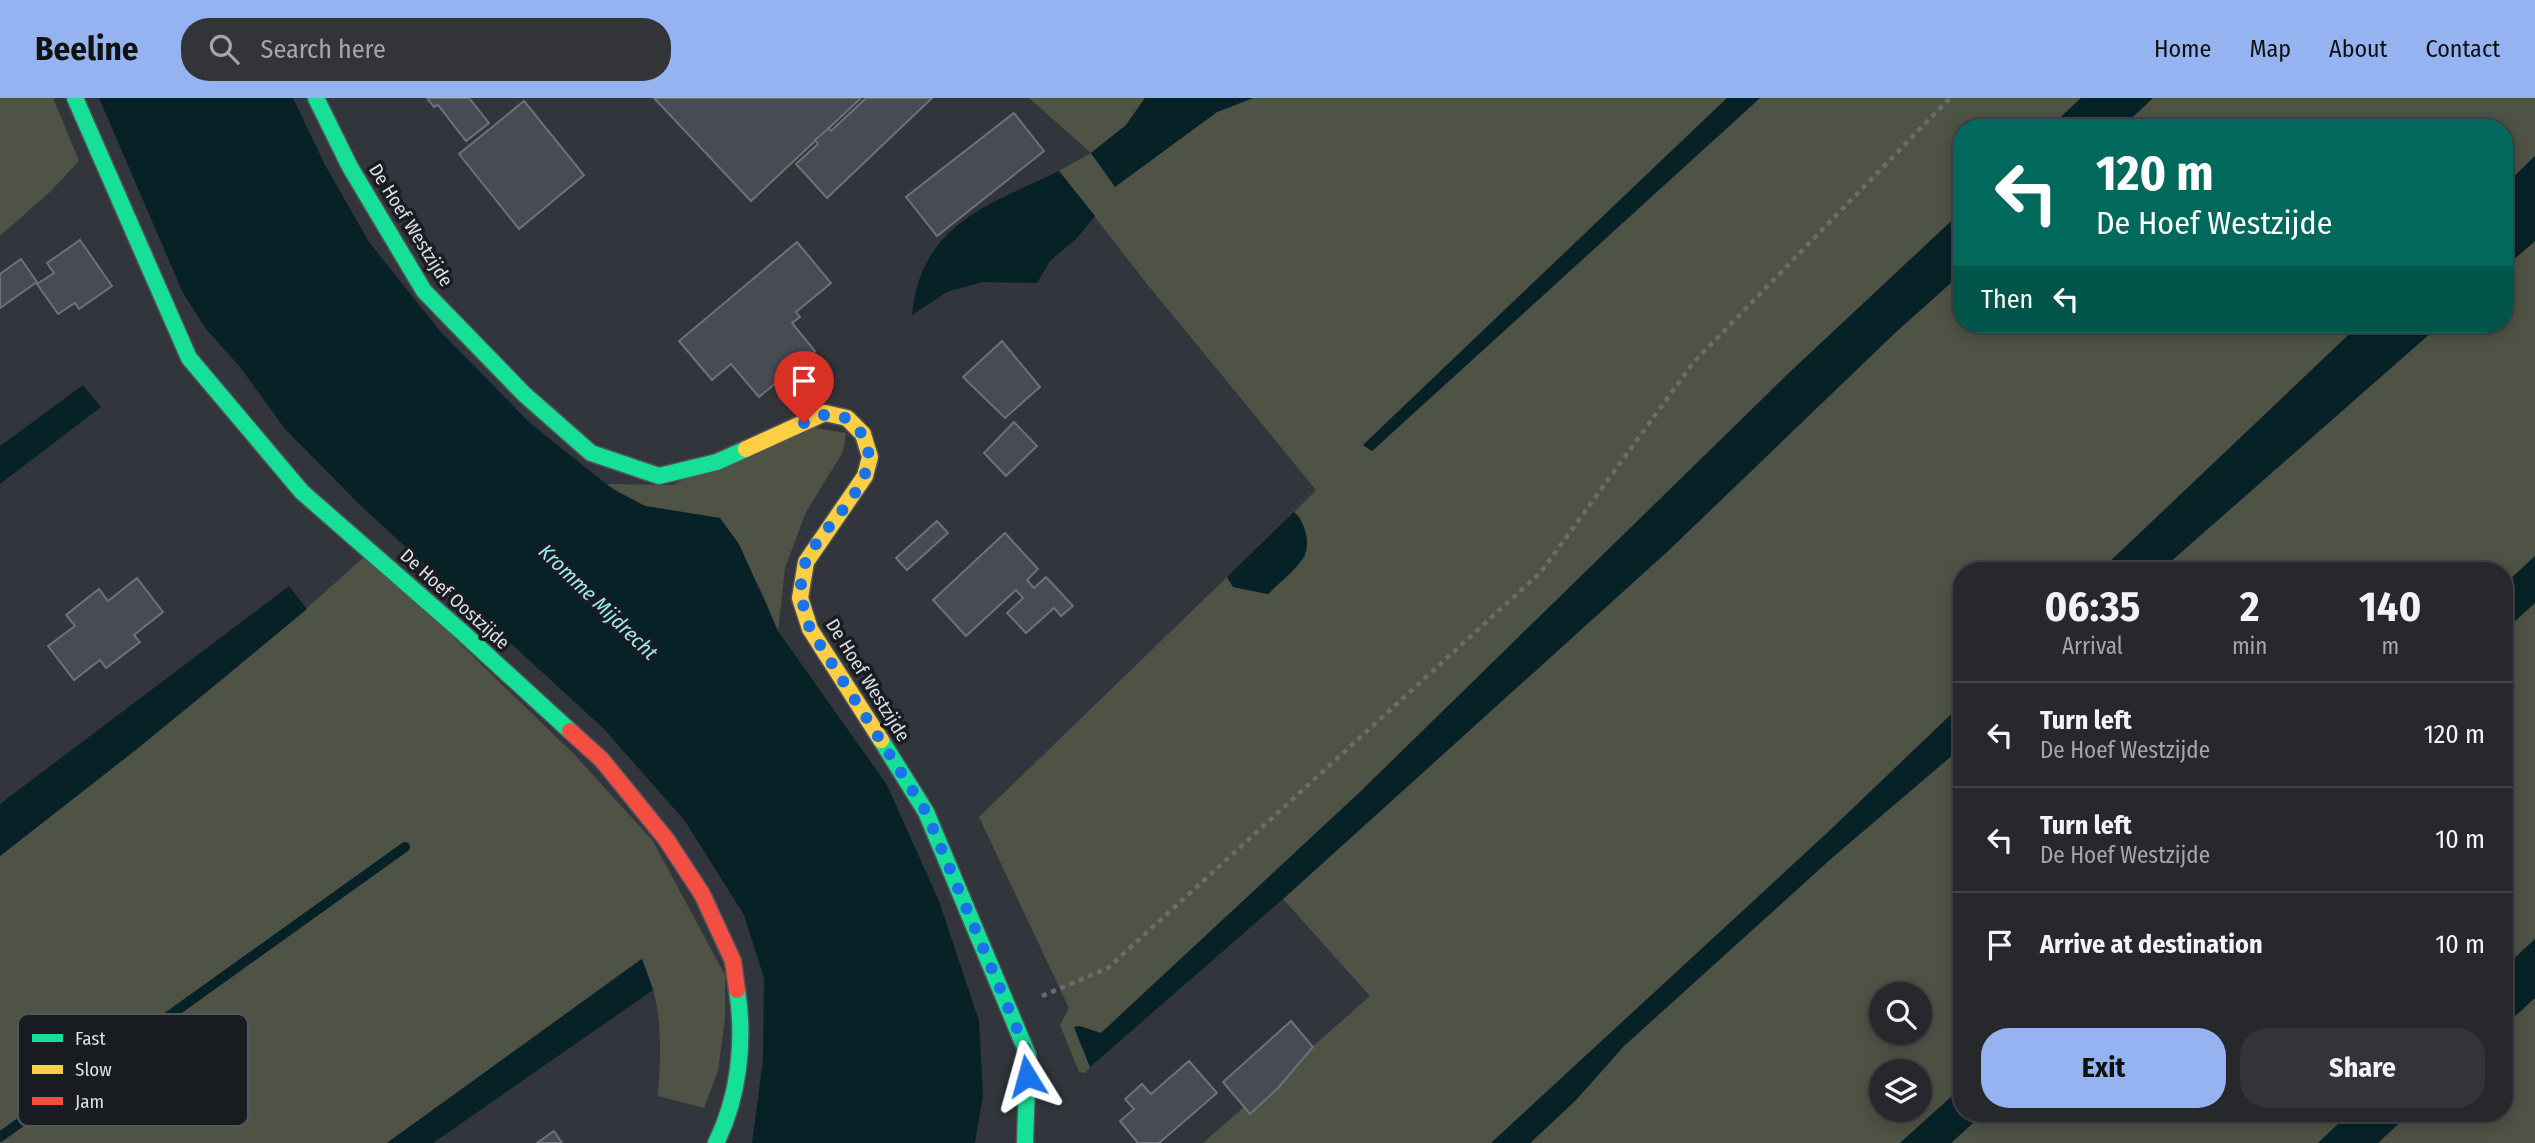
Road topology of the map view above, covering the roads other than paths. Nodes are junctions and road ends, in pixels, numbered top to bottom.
1 (75, 98) edge
2 (316, 98) edge
3 (716, 1143) edge
4 (1025, 1143) edge

1 - 3 street, De Hoef Oostzijde
2 - 4 street, De Hoef Westzijde

